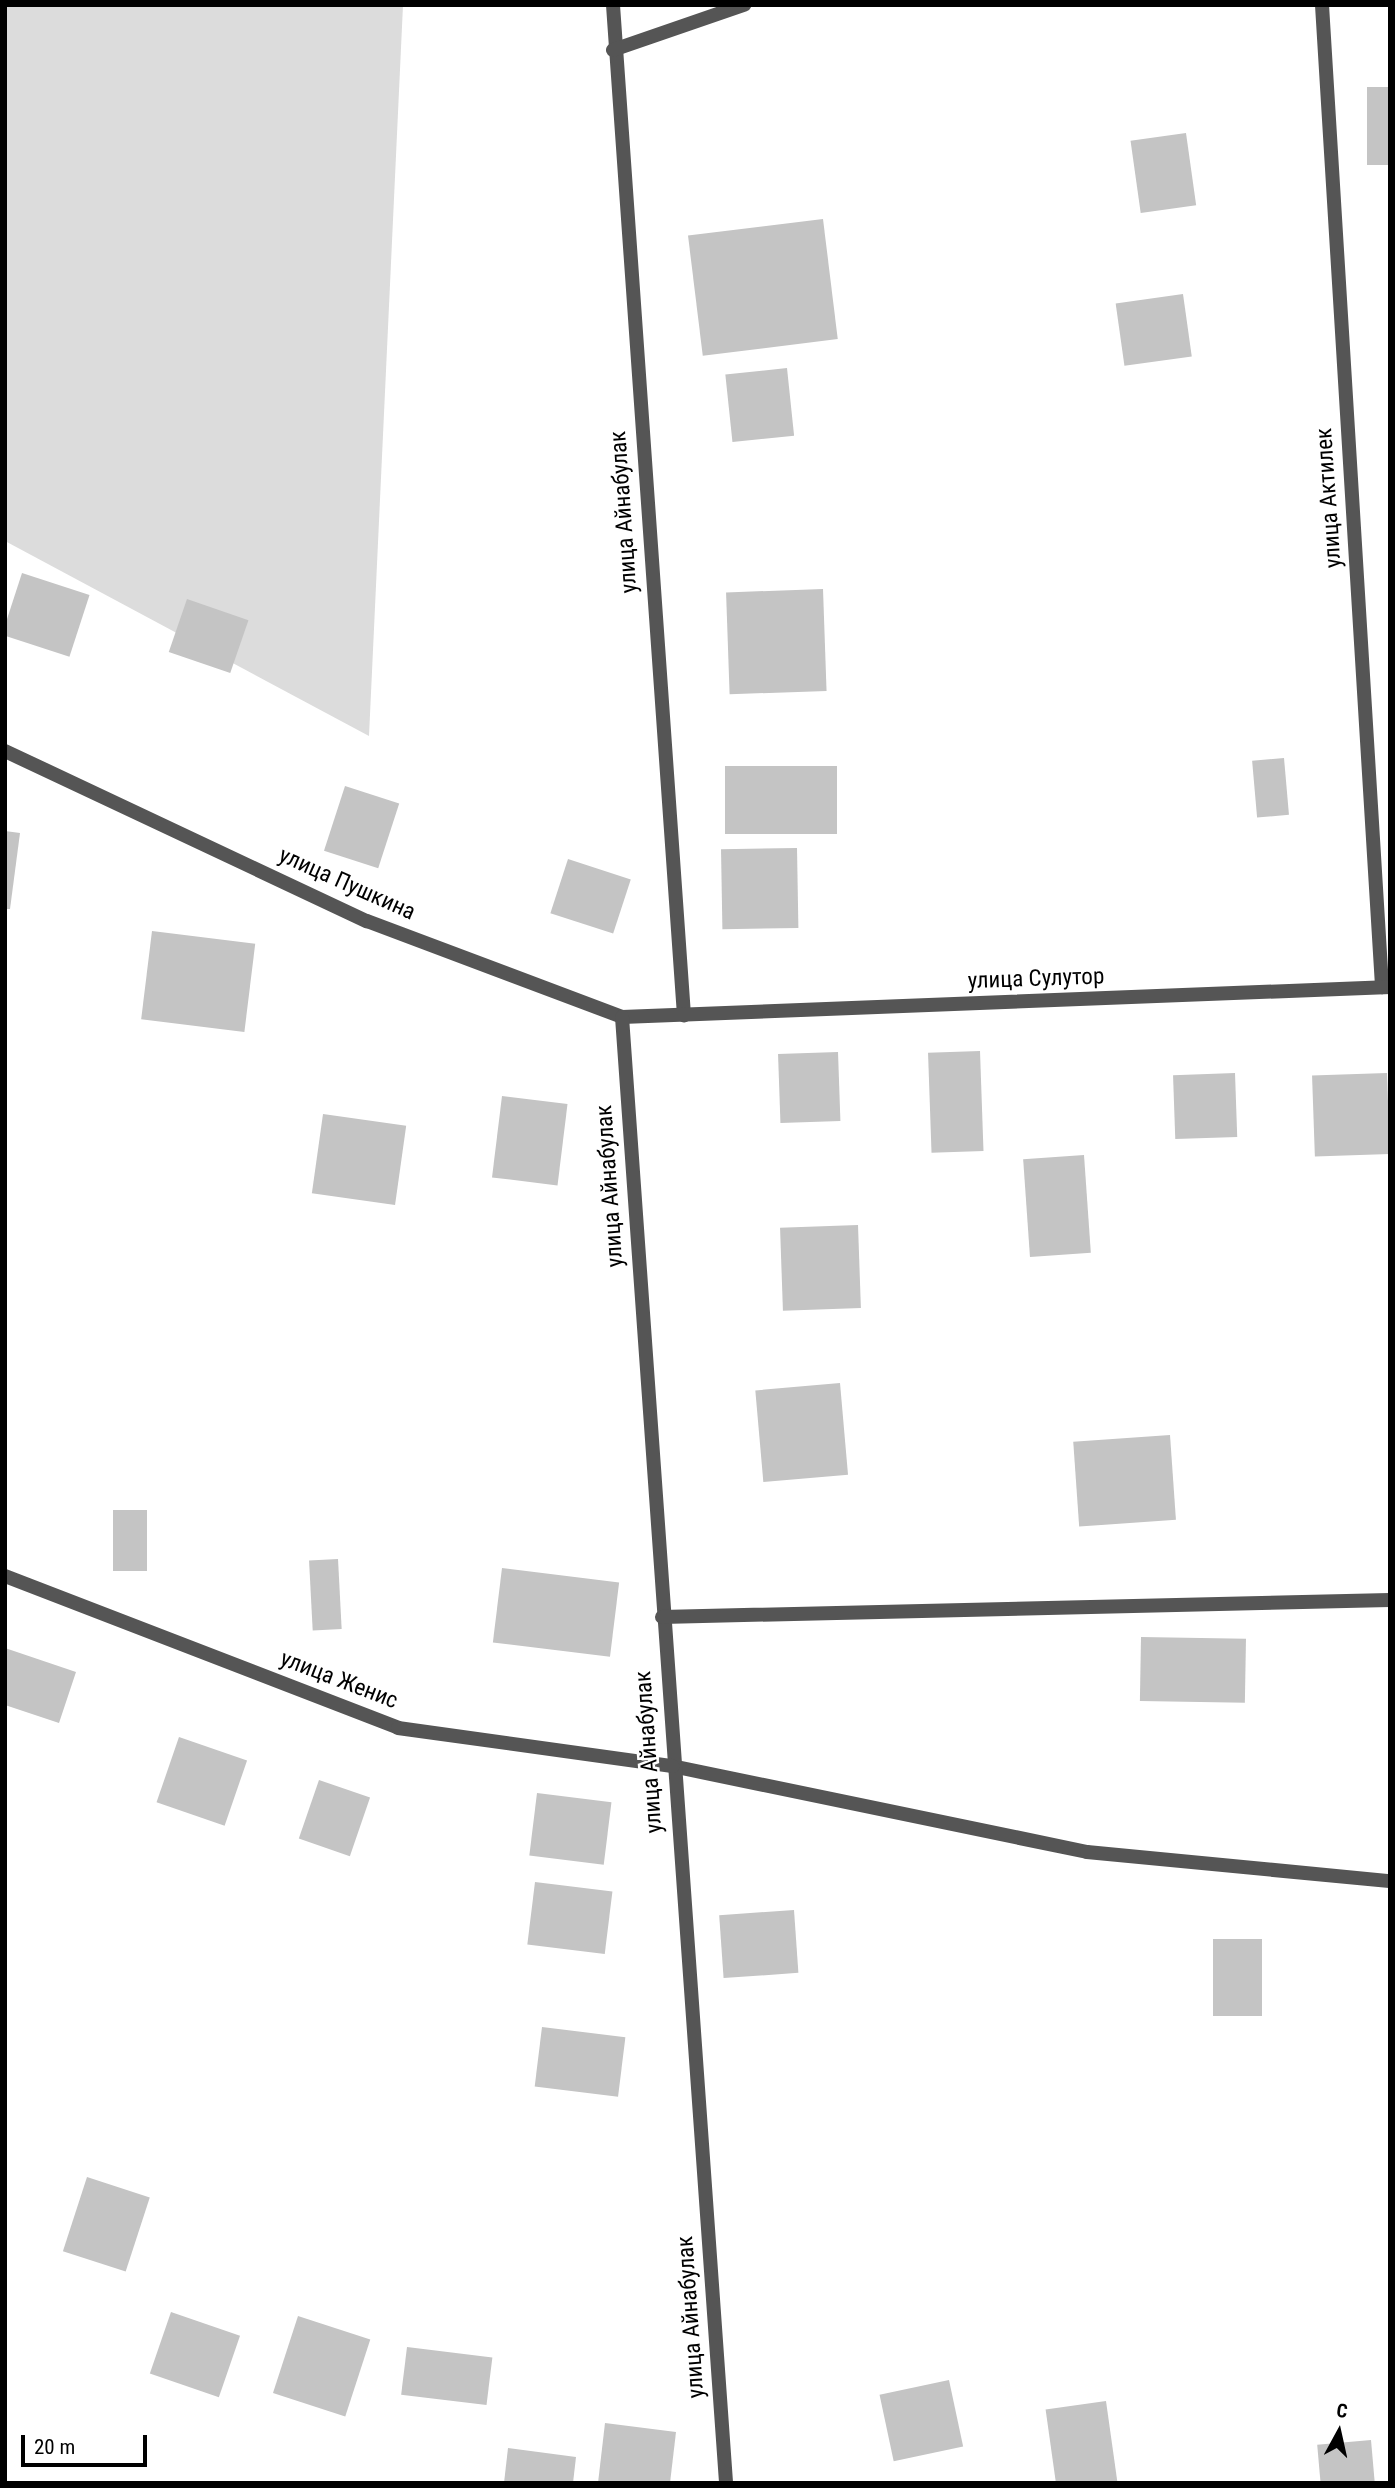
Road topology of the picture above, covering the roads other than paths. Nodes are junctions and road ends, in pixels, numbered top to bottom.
1 (613, 5) edge
2 (744, 5) edge
3 (1322, 5) edge
4 (613, 50) junction
5 (5, 751) edge
6 (1386, 987) edge
7 (684, 1016) junction
8 (622, 1017) junction
9 (5, 1576) edge
10 (1390, 1600) edge
11 (662, 1617) junction
12 (672, 1766) junction
13 (1390, 1881) edge
14 (726, 2483) edge

1 - 4 street, улица Айнабулак
2 - 4 street
3 - 6 street, улица Актилек
4 - 7 street, улица Айнабулак
5 - 8 street, улица Пушкина
6 - 7 street, улица Сулутор
7 - 8 street, улица Пушкина
8 - 11 street, улица Айнабулак
9 - 12 street, улица Женис
10 - 11 street
11 - 12 street, улица Айнабулак
12 - 13 street, улица Женис
12 - 14 street, улица Айнабулак

